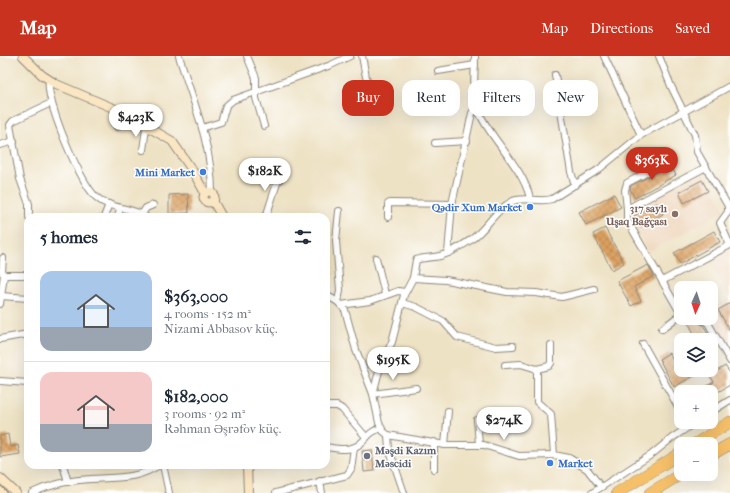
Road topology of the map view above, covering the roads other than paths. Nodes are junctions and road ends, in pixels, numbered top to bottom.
1 (23, 56) edge
2 (179, 56) edge
3 (247, 56) edge
4 (350, 56) edge
5 (362, 56) edge
6 (475, 56) edge
7 (604, 56) edge
8 (659, 56) edge
9 (475, 65) junction
10 (438, 71) dead end
11 (555, 75) dead end
12 (49, 80) junction
13 (367, 80) edge
14 (476, 80) edge
15 (730, 86) edge
16 (256, 90) junction
17 (51, 103) junction
18 (684, 111) junction
19 (126, 114) junction
20 (471, 116) edge
21 (482, 116) edge
22 (264, 126) dead end
23 (117, 127) dead end
24 (146, 128) junction
25 (202, 128) junction
26 (641, 135) junction
27 (14, 141) junction
28 (467, 141) junction
29 (435, 142) dead end
30 (0, 144) edge
31 (143, 150) dead end
32 (657, 167) dead end
33 (706, 167) junction
34 (280, 179) dead end
35 (576, 184) junction
36 (210, 195) junction
37 (530, 198) junction
38 (109, 204) junction
39 (452, 204) junction
40 (153, 205) dead end
41 (120, 208) junction
42 (627, 209) junction
43 (338, 211) dead end
44 (29, 213) edge
45 (106, 213) edge
46 (119, 213) edge
47 (135, 213) edge
48 (145, 213) edge
49 (220, 213) edge
50 (267, 213) edge
51 (388, 218) dead end
52 (730, 245) edge
53 (448, 253) junction
54 (3, 258) dead end
55 (376, 258) dead end
56 (4, 275) junction
57 (24, 275) edge
58 (413, 278) junction
59 (662, 281) junction
60 (1, 287) edge
61 (594, 289) dead end
62 (405, 292) junction
63 (385, 294) junction
64 (1, 296) edge
65 (24, 298) edge
66 (330, 298) edge
67 (674, 302) edge
68 (402, 303) junction
69 (0, 304) edge
70 (340, 304) junction
71 (674, 320) edge
72 (709, 325) edge
73 (662, 329) dead end
74 (24, 335) edge
75 (0, 339) edge
76 (643, 344) dead end
77 (551, 345) dead end
78 (513, 346) dead end
79 (730, 361) edge
80 (506, 366) dead end
81 (537, 369) junction
82 (0, 381) edge
83 (24, 383) edge
84 (416, 388) dead end
85 (373, 394) junction
86 (674, 399) edge
87 (730, 400) edge
88 (330, 406) edge
89 (718, 408) edge
90 (448, 411) dead end
91 (476, 420) dead end
92 (730, 422) edge
93 (381, 428) junction
94 (682, 429) edge
95 (388, 435) junction
96 (366, 437) junction
97 (706, 437) edge
98 (434, 442) junction
99 (479, 444) junction
100 (730, 444) edge
101 (445, 445) junction
102 (330, 447) edge
103 (354, 448) junction
104 (718, 451) edge
105 (554, 455) junction
106 (674, 457) edge
107 (64, 469) edge
108 (143, 469) edge
109 (152, 469) edge
110 (164, 469) edge
111 (247, 469) edge
112 (434, 469) dead end
113 (144, 473) junction
114 (0, 478) edge
115 (674, 478) edge
116 (320, 481) junction
117 (68, 482) junction
118 (601, 487) junction
119 (16, 493) edge
120 (32, 493) edge
121 (169, 493) edge
122 (248, 493) edge
123 (276, 493) edge
124 (322, 493) edge
125 (404, 493) edge
126 (592, 493) edge
127 (617, 493) edge
128 (650, 493) edge

1 - 12 street
2 - 25 street
3 - 16 street
4 - 16 street
5 - 13 street
6 - 9 street
7 - 26 street
8 - 18 street
9 - 10 street
9 - 14 street
11 - 35 street
12 - 17 street
12 - 19 street
15 - 18 street
16 - 22 street
16 - 25 street
17 - 27 street
17 - 38 street
18 - 26 street
18 - 33 street
19 - 23 street
19 - 24 street
20 - 28 street
21 - 37 street
24 - 31 street
24 - 36 street
25 - 36 street
26 - 35 street
27 - 30 street
27 - 44 street
28 - 29 street
28 - 39 street
32 - 42 street
33 - 42 street
33 - 52 street
34 - 50 street
35 - 37 street
36 - 49 street
37 - 53 street
38 - 41 street
38 - 45 street
39 - 51 street
39 - 53 street
40 - 48 street
41 - 46 street
41 - 47 street
42 - 59 street
43 - 70 street
52 - 59 street
53 - 58 street
54 - 56 street
55 - 63 street
56 - 57 street
56 - 60 street
58 - 61 street
58 - 62 street
59 - 67 street
60 - 64 street
62 - 63 street
62 - 68 street
63 - 70 street
64 - 65 street
64 - 69 street
66 - 70 street
68 - 78 street
68 - 85 street
70 - 85 street
71 - 73 street
72 - 79 street
74 - 75 street
76 - 86 street
77 - 81 street
80 - 81 street
81 - 105 street
82 - 83 street
84 - 85 street
85 - 93 street
87 - 89 street
88 - 96 street
90 - 101 street
91 - 99 street
92 - 97 highway
93 - 95 street
93 - 96 street
94 - 118 street
95 - 98 street
95 - 125 street
96 - 103 street
98 - 101 street
98 - 112 street
99 - 101 street
99 - 105 street
100 - 104 highway
102 - 103 street
103 - 116 street
105 - 118 street
106 - 127 highway
107 - 117 street
108 - 113 street
109 - 113 street
110 - 121 street
111 - 122 street
113 - 117 street
114 - 119 street
115 - 128 highway
116 - 123 street
116 - 124 street
117 - 120 street
118 - 126 street

